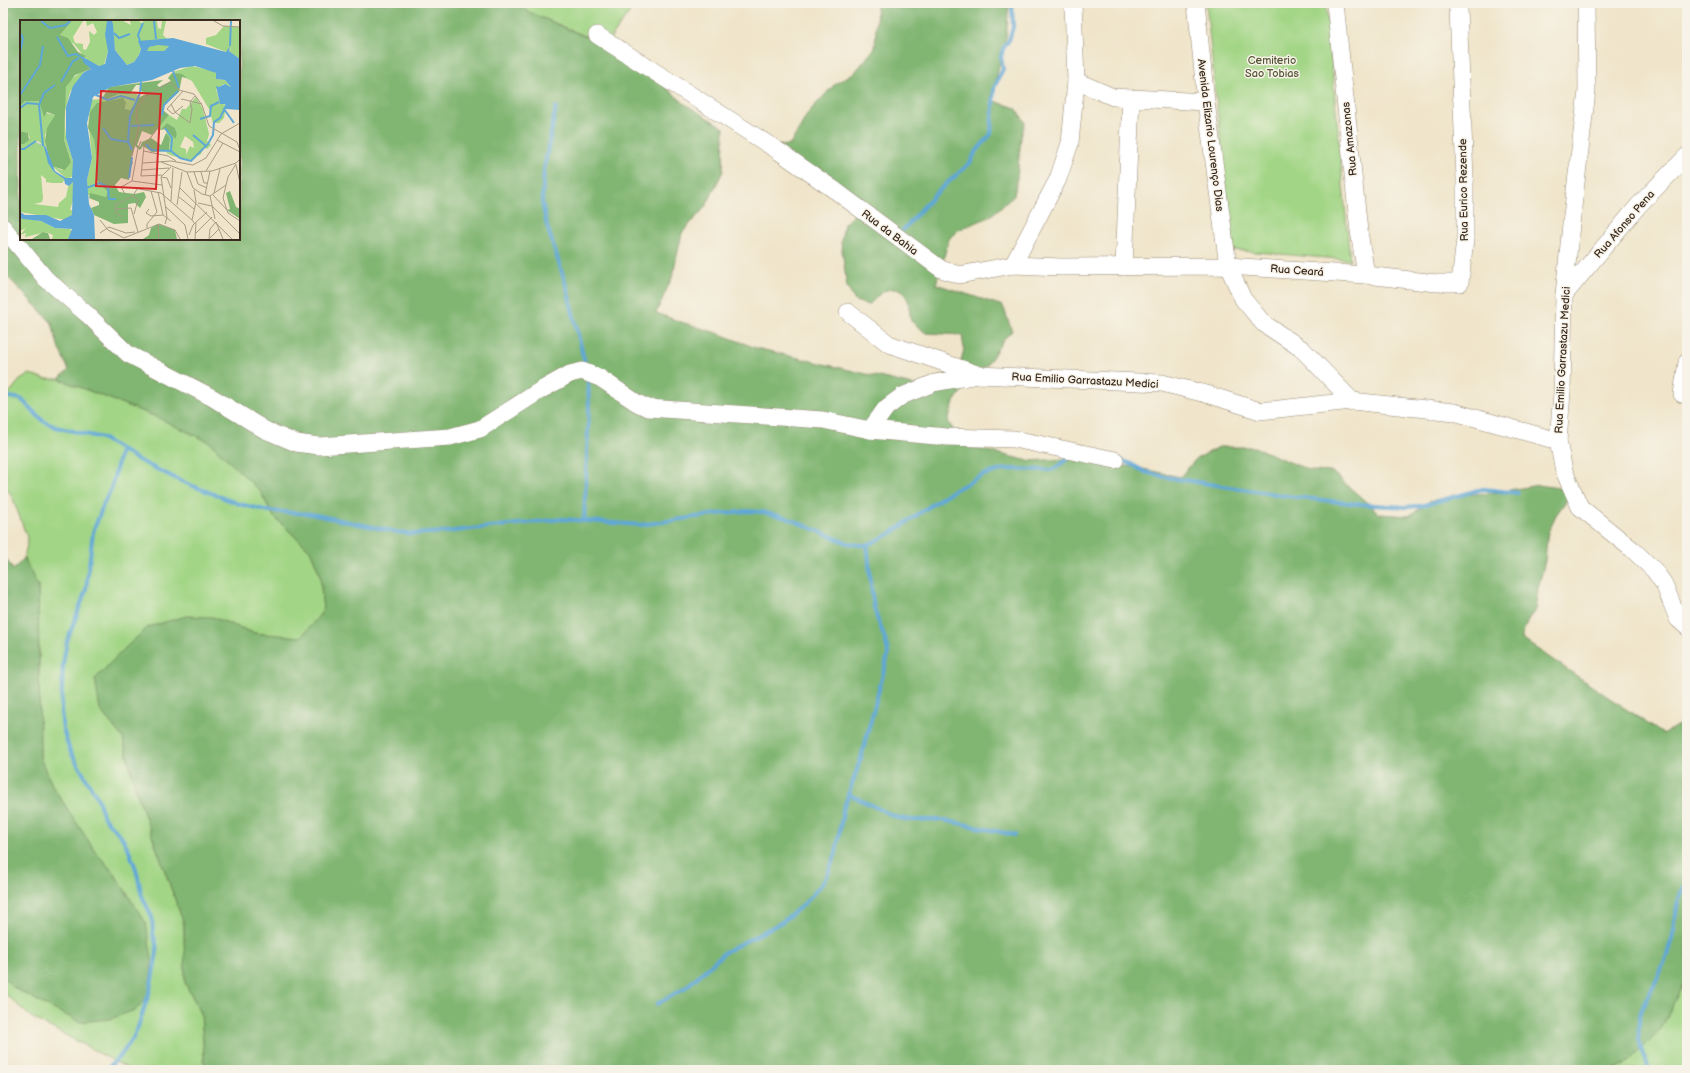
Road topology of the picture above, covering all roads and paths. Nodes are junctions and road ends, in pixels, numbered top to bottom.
1 (1073, 3) edge
2 (1196, 3) edge
3 (1335, 3) edge
4 (1456, 3) edge
5 (1586, 3) edge
6 (597, 35) dead end
7 (1076, 81) junction
8 (1131, 98) junction
9 (1206, 102) junction
10 (1687, 156) edge
11 (3, 227) edge
12 (1013, 264) junction
13 (1228, 266) junction
14 (1124, 267) junction
15 (1366, 275) junction
16 (1564, 295) junction
17 (848, 312) dead end
18 (1687, 362) edge
19 (979, 375) junction
20 (1682, 394) dead end
21 (1352, 401) junction
22 (870, 430) junction
23 (1558, 441) junction
24 (1115, 460) dead end
25 (1687, 627) edge

1 - 7 street
2 - 9 street, Avenida Elizario Lourenço Dias
3 - 15 street, Rua Amazonas
4 - 15 street, Rua Eurico Rezende
5 - 16 street, Rua Emilio Garrastazu Medici
6 - 12 street, Rua da Bahia
7 - 8 street
7 - 12 street
8 - 9 street
8 - 14 street
9 - 13 street, Avenida Elizario Lourenço Dias
10 - 16 street, Rua Afonso Pena
11 - 22 street
12 - 14 street, Rua da Bahia
13 - 14 street, Rua da Bahia
13 - 15 street, Rua Ceará
13 - 21 street, Avenida Elizario Lourenço Dias
16 - 23 street, Rua Emilio Garrastazu Medici
17 - 19 street
18 - 20 street
19 - 21 street, Rua Emilio Garrastazu Medici
19 - 22 street
21 - 23 street, Rua Emilio Garrastazu Medici
22 - 24 street
23 - 25 street

